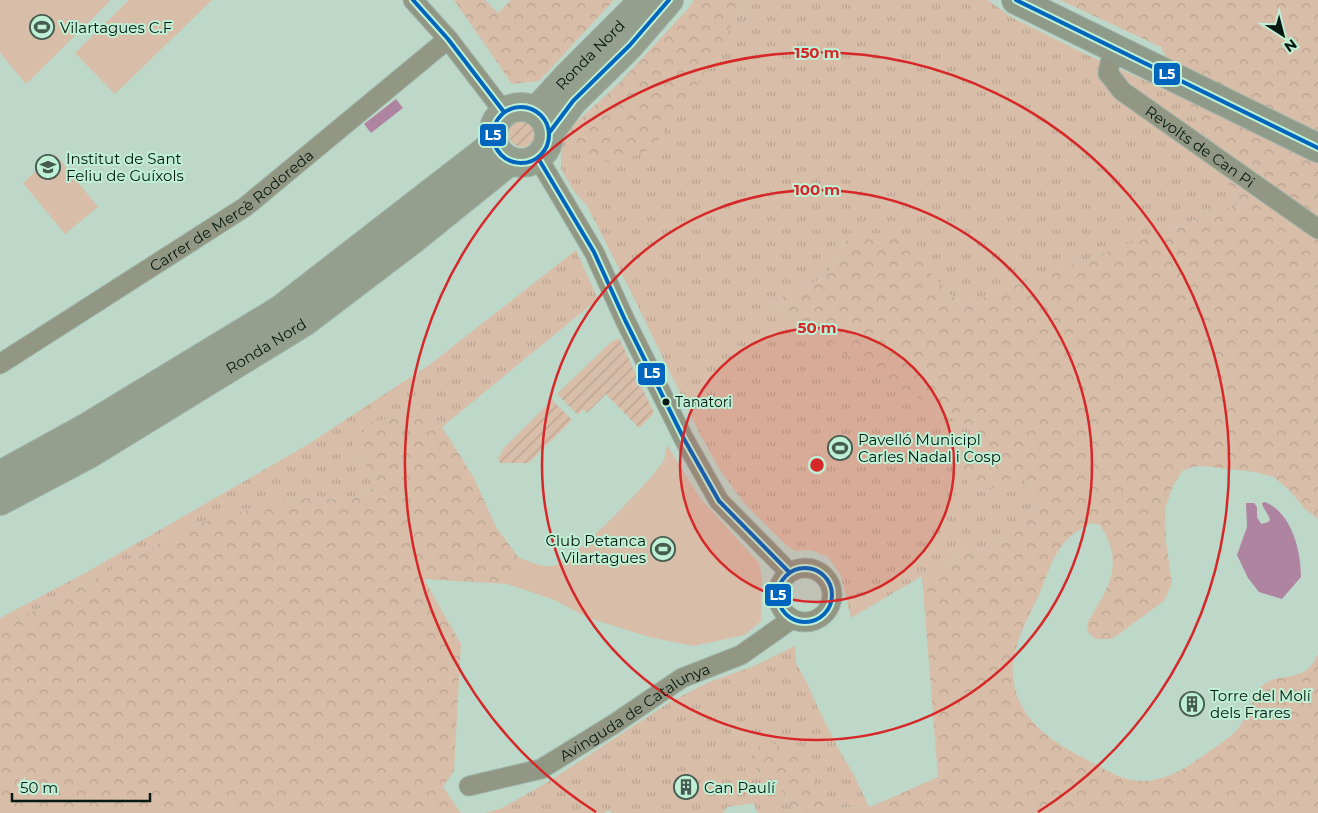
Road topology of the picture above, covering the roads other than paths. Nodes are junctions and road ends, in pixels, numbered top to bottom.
1 (413, 0) edge
2 (644, 0) edge
3 (668, 0) edge
4 (1016, 0) edge
5 (448, 39) junction
6 (1113, 48) junction
7 (504, 112) junction
8 (543, 122) junction
9 (1318, 148) edge
10 (502, 153) junction
11 (538, 158) junction
12 (1318, 229) edge
13 (0, 364) edge
14 (0, 475) edge
15 (0, 501) edge
16 (790, 572) junction
17 (792, 619) junction
18 (469, 786) dead end

1 - 5 street
2 - 8 street, Ronda Nord
3 - 8 street, Ronda Nord
4 - 6 main road
5 - 7 street
5 - 13 street, Carrer de Mercè Rodoreda
6 - 9 main road
6 - 12 street, Revolts de Can Pi
7 - 8 street
7 - 10 street
8 - 11 street, Ronda Nord
10 - 11 street
10 - 14 street, Ronda Nord
10 - 15 street, Ronda Nord
11 - 16 street
16 - 17 street
16 - 17 street
17 - 18 street, Avinguda de Catalunya

